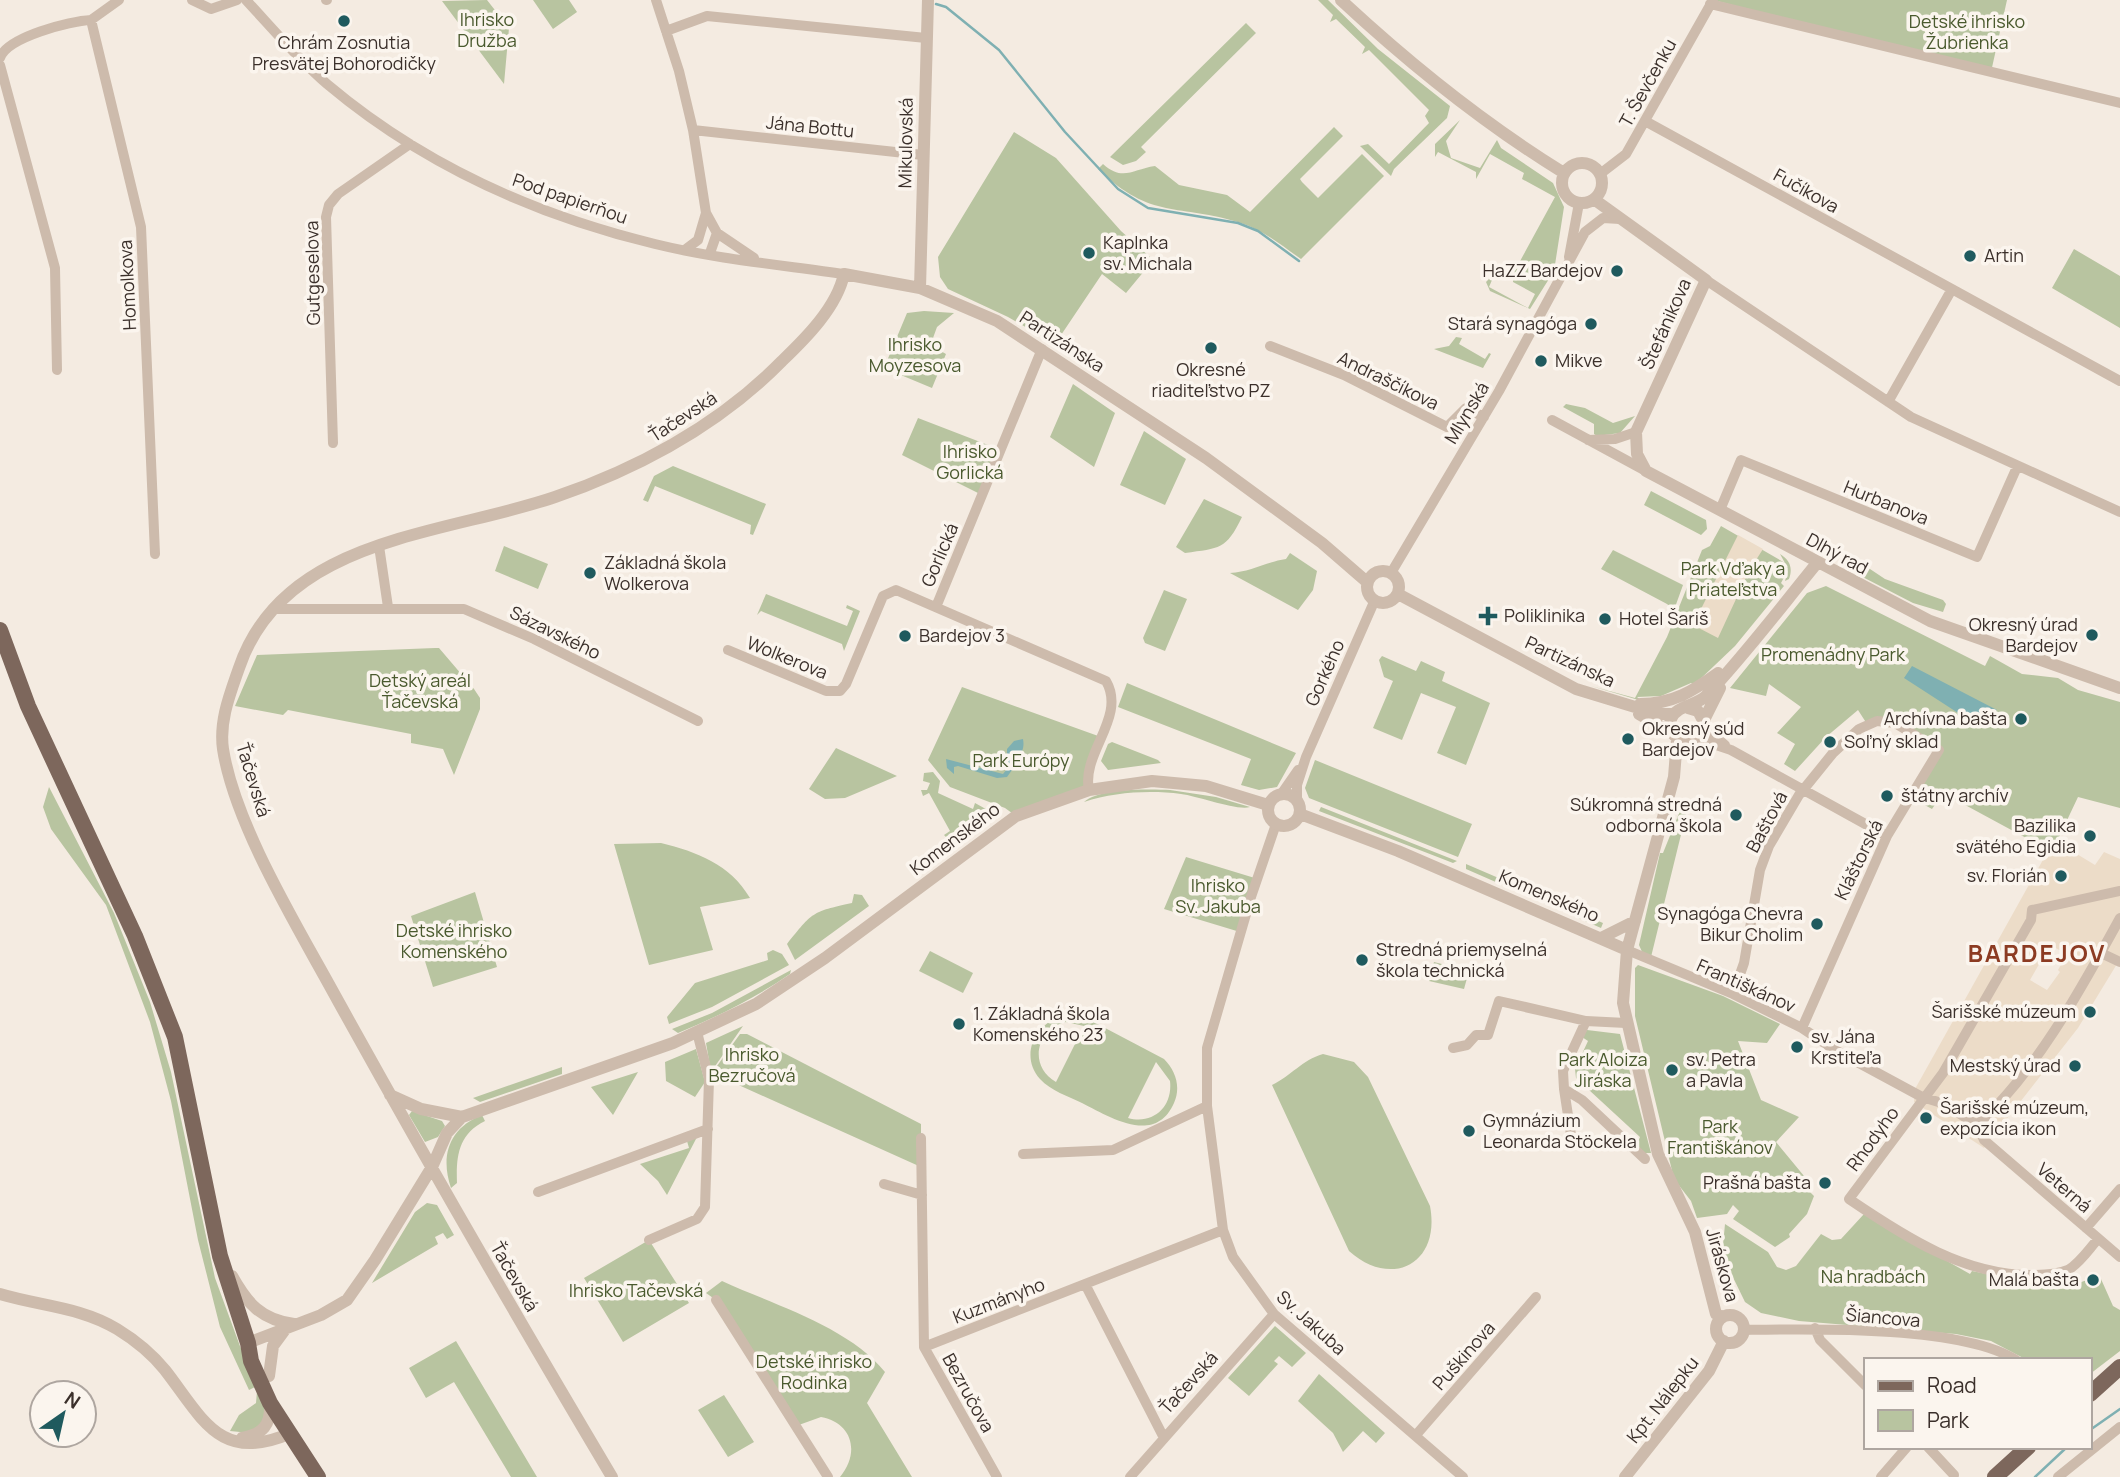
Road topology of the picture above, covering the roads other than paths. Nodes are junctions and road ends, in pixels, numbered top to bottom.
1 (119, 0) edge
2 (192, 0) edge
3 (237, 0) edge
4 (246, 0) edge
5 (656, 0) edge
6 (928, 0) edge
7 (1341, 0) edge
8 (1711, 2) edge
9 (91, 20) junction
10 (666, 31) junction
11 (926, 38) junction
12 (0, 58) edge
13 (0, 65) edge
14 (2120, 103) edge
15 (1645, 121) junction
16 (693, 130) junction
17 (410, 145) junction
18 (923, 155) junction
19 (1564, 173) junction
20 (1600, 174) junction
21 (1595, 200) junction
22 (1579, 203) junction
23 (706, 213) junction
24 (1619, 219) junction
25 (717, 233) junction
26 (686, 249) junction
27 (710, 253) junction
28 (761, 261) junction
29 (1567, 267) junction
30 (844, 274) junction
31 (1706, 280) junction
32 (920, 288) junction
33 (1952, 289) junction
34 (1270, 346) dead end
35 (1042, 349) junction
36 (57, 370) dead end
37 (2120, 381) edge
38 (1888, 402) junction
39 (1484, 416) junction
40 (1552, 420) dead end
41 (1636, 432) junction
42 (1588, 440) junction
43 (334, 443) dead end
44 (2017, 467) junction
45 (1646, 471) junction
46 (1720, 510) junction
47 (2120, 512) edge
48 (379, 546) junction
49 (155, 554) dead end
50 (1817, 563) junction
51 (1391, 573) junction
52 (1367, 582) junction
53 (1398, 594) junction
54 (1374, 602) junction
55 (388, 607) junction
56 (936, 607) junction
57 (273, 609) junction
58 (0, 630) edge
59 (728, 650) dead end
60 (1735, 660) junction
61 (2120, 688) edge
62 (1617, 703) junction
63 (1688, 708) junction
64 (1674, 714) junction
65 (698, 721) dead end
66 (1700, 732) junction
67 (1674, 736) junction
68 (1939, 750) joint
69 (1306, 757) junction
70 (1674, 777) junction
71 (1803, 789) junction
72 (1089, 790) junction
73 (1282, 793) junction
74 (1297, 799) junction
75 (1268, 805) junction
76 (1300, 814) junction
77 (1276, 824) junction
78 (1887, 836) junction
79 (2120, 891) edge
80 (2120, 918) edge
81 (1634, 921) junction
82 (1601, 938) junction
83 (1627, 950) junction
84 (2101, 953) junction
85 (2120, 962) edge
86 (1733, 994) junction
87 (1586, 1021) junction
88 (1626, 1023) junction
89 (1802, 1028) junction
90 (697, 1032) junction
91 (1453, 1048) dead end
92 (1564, 1089) junction
93 (390, 1095) junction
94 (1922, 1097) junction
95 (1207, 1106) junction
96 (462, 1117) junction
97 (1977, 1125) junction
98 (708, 1129) junction
99 (1571, 1135) dead end
100 (921, 1138) dead end
101 (1023, 1154) dead end
102 (1646, 1159) dead end
103 (432, 1167) junction
104 (884, 1184) dead end
105 (2120, 1189) edge
106 (538, 1192) dead end
107 (922, 1195) junction
108 (2086, 1228) junction
109 (1223, 1230) junction
110 (649, 1240) dead end
111 (2098, 1240) junction
112 (220, 1256) junction
113 (2120, 1257) edge
114 (1085, 1284) junction
115 (0, 1294) edge
116 (1536, 1297) dead end
117 (716, 1300) dead end
118 (1274, 1314) junction
119 (1722, 1317) junction
120 (292, 1326) junction
121 (1815, 1328) junction
122 (1743, 1331) junction
123 (1724, 1341) junction
124 (248, 1343) junction
125 (924, 1348) junction
126 (2013, 1358) edge
127 (2115, 1372) edge
128 (269, 1376) junction
129 (2092, 1379) edge
130 (1864, 1384) edge
131 (2092, 1392) edge
132 (270, 1403) junction
133 (2120, 1427) edge
134 (291, 1433) junction
135 (1416, 1436) junction
136 (1164, 1438) junction
137 (228, 1440) junction
138 (1905, 1449) edge
139 (1930, 1449) edge
140 (2026, 1449) edge
141 (1954, 1475) dead end
142 (318, 1477) edge
143 (612, 1477) edge
144 (828, 1477) edge
145 (997, 1477) edge
146 (1130, 1477) edge
147 (1463, 1477) edge
148 (1625, 1477) edge
149 (1881, 1477) edge
150 (1995, 1477) edge
151 (2058, 1477) edge

1 - 9 street
2 - 3 street
4 - 17 street, Pod papierňou
5 - 10 street
6 - 11 street, Mikulovská
7 - 19 street
8 - 14 street
8 - 15 street, T. Ševčenku
9 - 12 street
9 - 49 street, Homolkova
10 - 11 street
10 - 16 street
11 - 18 street, Mikulovská
13 - 36 street
15 - 20 street, T. Ševčenku
15 - 33 street, Fučíkova
16 - 18 street, Jána Bottu
16 - 23 street
17 - 26 street, Pod papierňou
17 - 43 street, Gutgeselova
18 - 32 street, Mikulovská
19 - 20 street
19 - 22 street
20 - 21 street
21 - 22 street
21 - 24 street, Štefánikova
22 - 29 street, Mlynská
23 - 25 street
23 - 26 street
24 - 29 street, Mlynská
24 - 31 street, Štefánikova
25 - 27 street
25 - 28 street
26 - 27 street, Partizánska
27 - 28 street, Partizánska
28 - 30 street, Partizánska
29 - 39 street, Mlynská
30 - 32 street, Partizánska
30 - 48 street, Ťačevská
31 - 38 street
31 - 41 street, Štefánikova
32 - 35 street, Partizánska
33 - 37 street, Fučíkova
33 - 38 street
34 - 39 street, Andraščíkova
35 - 52 street, Partizánska
35 - 56 street, Gorlická
38 - 44 street
39 - 51 street, Mlynská
40 - 42 street, Dlhý rad
41 - 42 street
41 - 45 street
42 - 45 street, Dlhý rad
44 - 46 street, Hurbanova
44 - 47 street
45 - 46 street, Dlhý rad
46 - 50 street, Dlhý rad
48 - 55 street
48 - 57 street, Ťačevská
50 - 60 street, Jiráskova
50 - 61 street, Dlhý rad
51 - 52 street
51 - 53 street
52 - 54 street
53 - 54 street
53 - 62 street, Partizánska
54 - 69 street, Gorkého
55 - 57 street, Sázavského
55 - 65 street, Sázavského
56 - 59 street, Wolkerova
56 - 72 street, Gorlická
57 - 93 street, Ťačevská
58 - 112 main road
60 - 62 street, Jiráskova
60 - 63 street, Jiráskova
60 - 66 street, Jiráskova
62 - 64 street, Partizánska
62 - 67 street, Partizánska
63 - 64 street, Jiráskova
63 - 66 street
64 - 67 street, Jiráskova
66 - 67 street, Partizánska
66 - 70 street, Jiráskova
66 - 71 street
67 - 70 street, Jiráskova
68 - 71 street, Baštová
68 - 78 street, Kláštorská
69 - 73 street, Gorkého
69 - 74 street, Gorkého
70 - 81 street, Jiráskova
71 - 78 street
71 - 86 street, Baštová
72 - 75 street, Komenského
72 - 90 street, Komenského
73 - 74 street
73 - 75 street
74 - 76 street
75 - 77 street
76 - 77 street
76 - 82 street, Komenského
77 - 95 street, Sv. Jakuba
78 - 89 street, Kláštorská
79 - 94 street, Rhodyho
80 - 84 street
81 - 82 street
81 - 83 street, Jiráskova
82 - 83 street, Komenského
83 - 86 street, Františkánov
83 - 88 street, Jiráskova
84 - 85 street
84 - 97 street
86 - 89 street, Františkánov
87 - 88 street
87 - 91 street
87 - 92 street
88 - 119 street, Jiráskova
89 - 94 street, Františkánov
90 - 96 street, Komenského
90 - 98 street
92 - 99 street
92 - 102 street
93 - 96 street
93 - 103 street, Ťačevská
94 - 97 street, Františkánov
94 - 111 street, Rhodyho
95 - 101 street
95 - 109 street, Sv. Jakuba
96 - 103 street
97 - 108 street, Veterná
98 - 106 street
98 - 110 street
100 - 107 street, Bezručova
103 - 120 street
103 - 143 street, Ťačevská
104 - 107 street
105 - 108 street
107 - 125 street, Bezručova
108 - 111 street, Veterná
109 - 114 street, Kuzmányho
109 - 118 street, Sv. Jakuba
111 - 113 street, Veterná
112 - 120 street
112 - 124 main road
114 - 125 street, Kuzmányho
114 - 136 street
115 - 137 street
116 - 135 street, Puškinova
117 - 144 street
118 - 135 street, Sv. Jakuba
118 - 136 street, Ťačevská
119 - 122 street
119 - 123 street
120 - 124 street
120 - 128 street
121 - 122 street, Šiancova
121 - 126 street, Šiancova
121 - 130 street
122 - 123 street
123 - 148 street, Kpt. Nálepku
124 - 128 main road
124 - 132 main road
125 - 145 street, Bezručova
127 - 129 street
127 - 131 main road
128 - 134 main road
132 - 134 main road
132 - 137 street
133 - 151 street
134 - 137 street
134 - 142 main road
135 - 147 street, Sv. Jakuba
136 - 146 street, Ťačevská
138 - 149 street
139 - 141 street
140 - 150 main road

